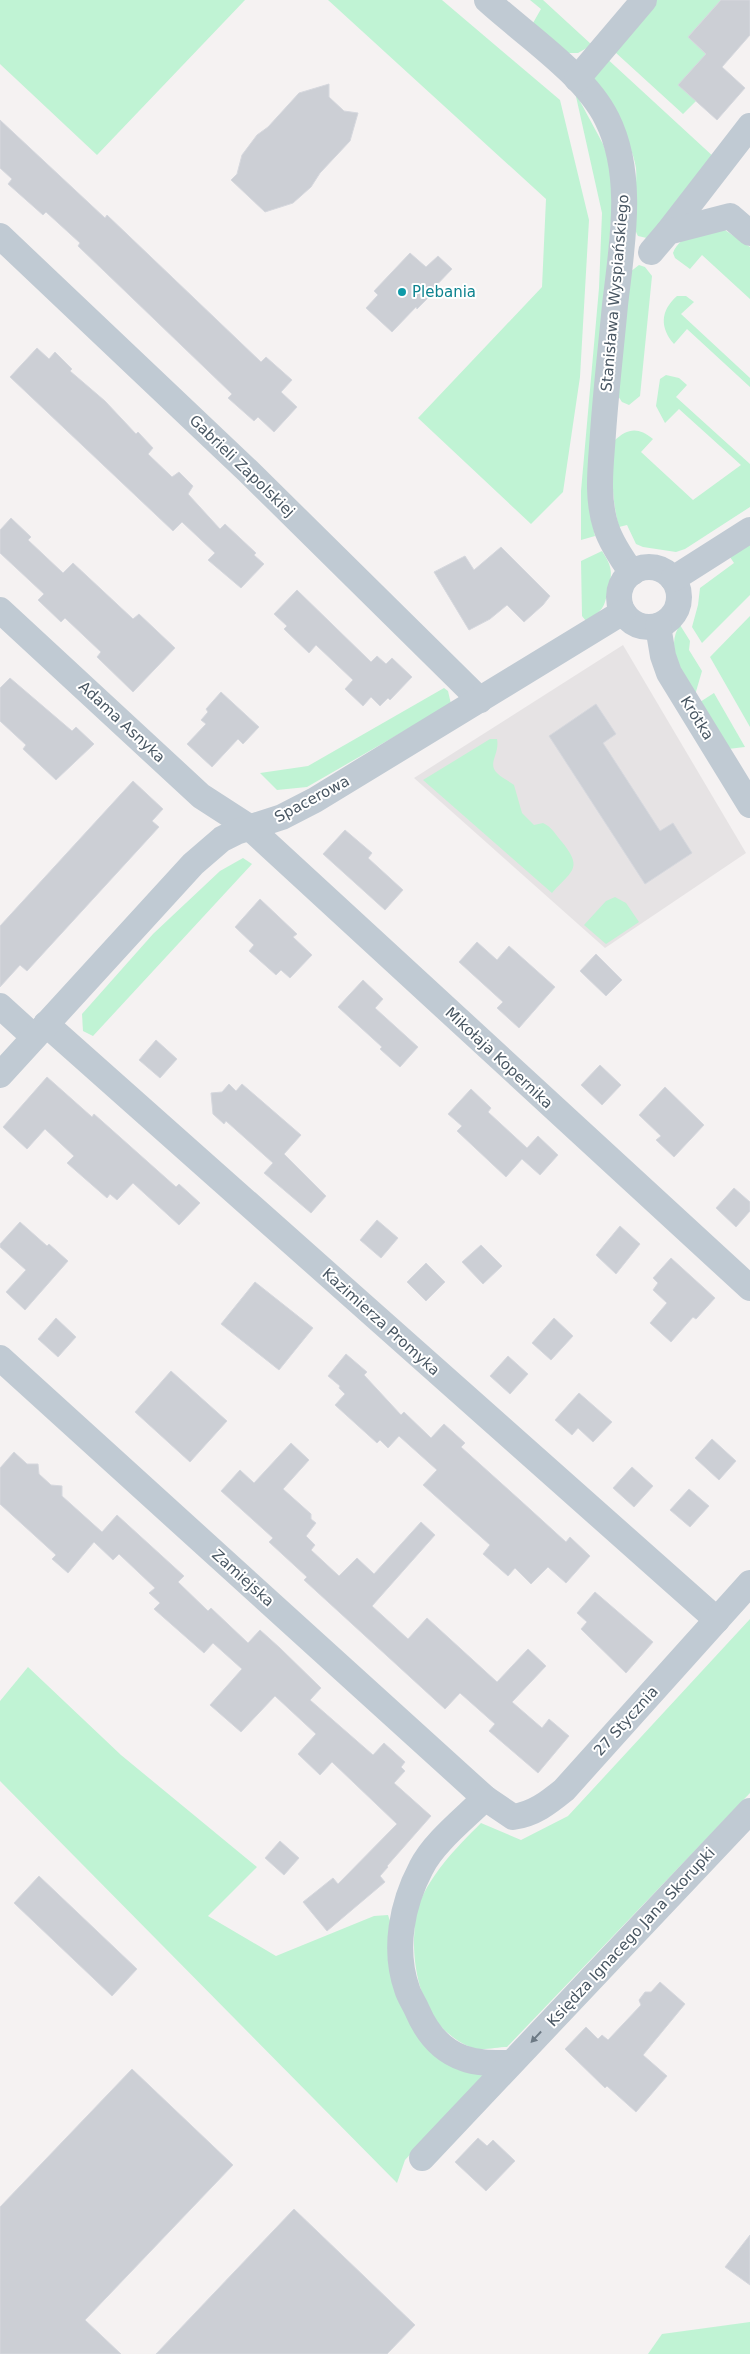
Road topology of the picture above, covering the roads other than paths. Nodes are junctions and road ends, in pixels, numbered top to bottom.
1 (486, 0) edge
2 (644, 0) edge
3 (577, 78) junction
4 (750, 126) edge
5 (668, 232) junction
6 (750, 234) edge
7 (0, 236) edge
8 (651, 252) dead end
9 (750, 530) edge
10 (632, 573) junction
11 (674, 579) junction
12 (0, 610) edge
13 (623, 612) junction
14 (658, 626) junction
15 (480, 700) junction
16 (750, 805) edge
17 (249, 827) junction
18 (0, 1006) edge
19 (40, 1031) junction
20 (0, 1075) edge
21 (750, 1288) edge
22 (0, 1358) edge
23 (750, 1584) edge
24 (717, 1620) junction
25 (485, 1798) junction
26 (750, 1811) edge
27 (511, 2063) junction
28 (422, 2158) dead end

1 - 3 street, Stanisława Wyspiańskiego
2 - 3 street
3 - 10 street, Stanisława Wyspiańskiego
4 - 5 street
5 - 6 street
5 - 8 street
7 - 15 street, Gabrieli Zapolskiej
9 - 11 street
10 - 11 street
10 - 13 street
11 - 14 street
12 - 17 street, Adama Asnyka
13 - 14 street
13 - 15 street, Spacerowa
14 - 16 street, Krótka
15 - 17 street, Spacerowa
17 - 19 street, Spacerowa
17 - 21 street, Mikołaja Kopernika
18 - 19 street
19 - 20 street, Spacerowa
19 - 24 street, Kazimierza Promyka
22 - 25 street, Zamiejska
23 - 24 street, 27 Stycznia
24 - 25 street, 27 Stycznia
25 - 27 street
26 -> 27 street, Księdza Ignacego Jana Skorupki
27 - 28 street, Księdza Ignacego Jana Skorupki

